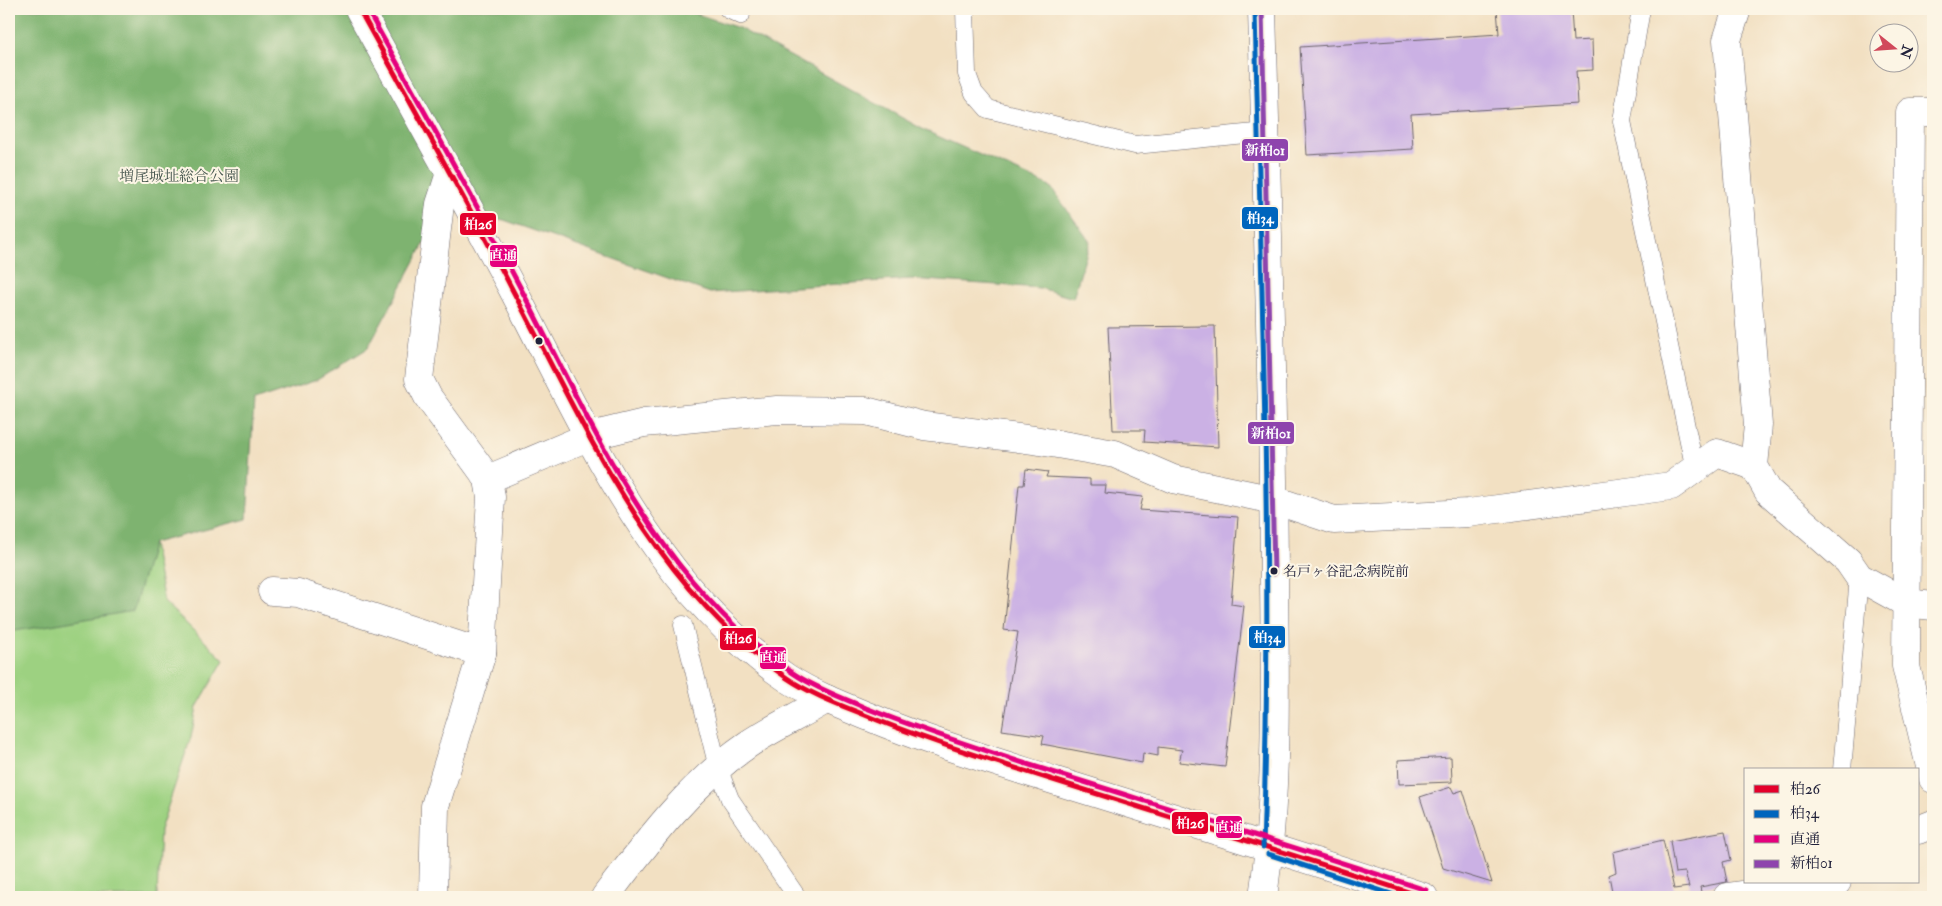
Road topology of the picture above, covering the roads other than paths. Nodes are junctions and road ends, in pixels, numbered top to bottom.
1 (359, 9) edge
2 (965, 9) edge
3 (1262, 9) edge
4 (1641, 9) edge
5 (1738, 9) edge
6 (1933, 112) edge
7 (1265, 132) junction
8 (450, 173) junction
9 (590, 436) junction
10 (1754, 466) junction
11 (1695, 470) junction
12 (488, 479) junction
13 (1274, 500) junction
14 (1859, 577) junction
15 (272, 591) dead end
16 (1906, 603) junction
17 (1933, 606) edge
18 (683, 625) dead end
19 (482, 653) junction
20 (827, 700) junction
21 (718, 768) junction
22 (1842, 768) edge
23 (1933, 779) edge
24 (1933, 824) edge
25 (1920, 829) edge
26 (1270, 847) junction
27 (1822, 884) edge
28 (1844, 884) edge
29 (433, 897) edge
30 (605, 897) edge
31 (797, 897) edge
32 (1262, 897) edge
33 (1424, 897) edge
34 (1727, 897) edge
35 (1845, 897) edge

1 - 8 street
2 - 7 lane
3 - 7 street
4 - 11 lane
5 - 10 street
6 - 16 street
7 - 13 street
8 - 9 street
8 - 12 street
9 - 12 street
9 - 13 street
9 - 20 street
10 - 11 street
10 - 14 street
11 - 13 street
12 - 19 street
13 - 26 street
14 - 16 street
14 - 22 lane
15 - 19 street
16 - 17 street
16 - 23 street
18 - 21 lane
19 - 29 street
20 - 21 street
20 - 26 street
21 - 30 street
21 - 31 lane
24 - 25 street
26 - 32 street
26 - 33 street
27 - 34 street
28 - 35 street

